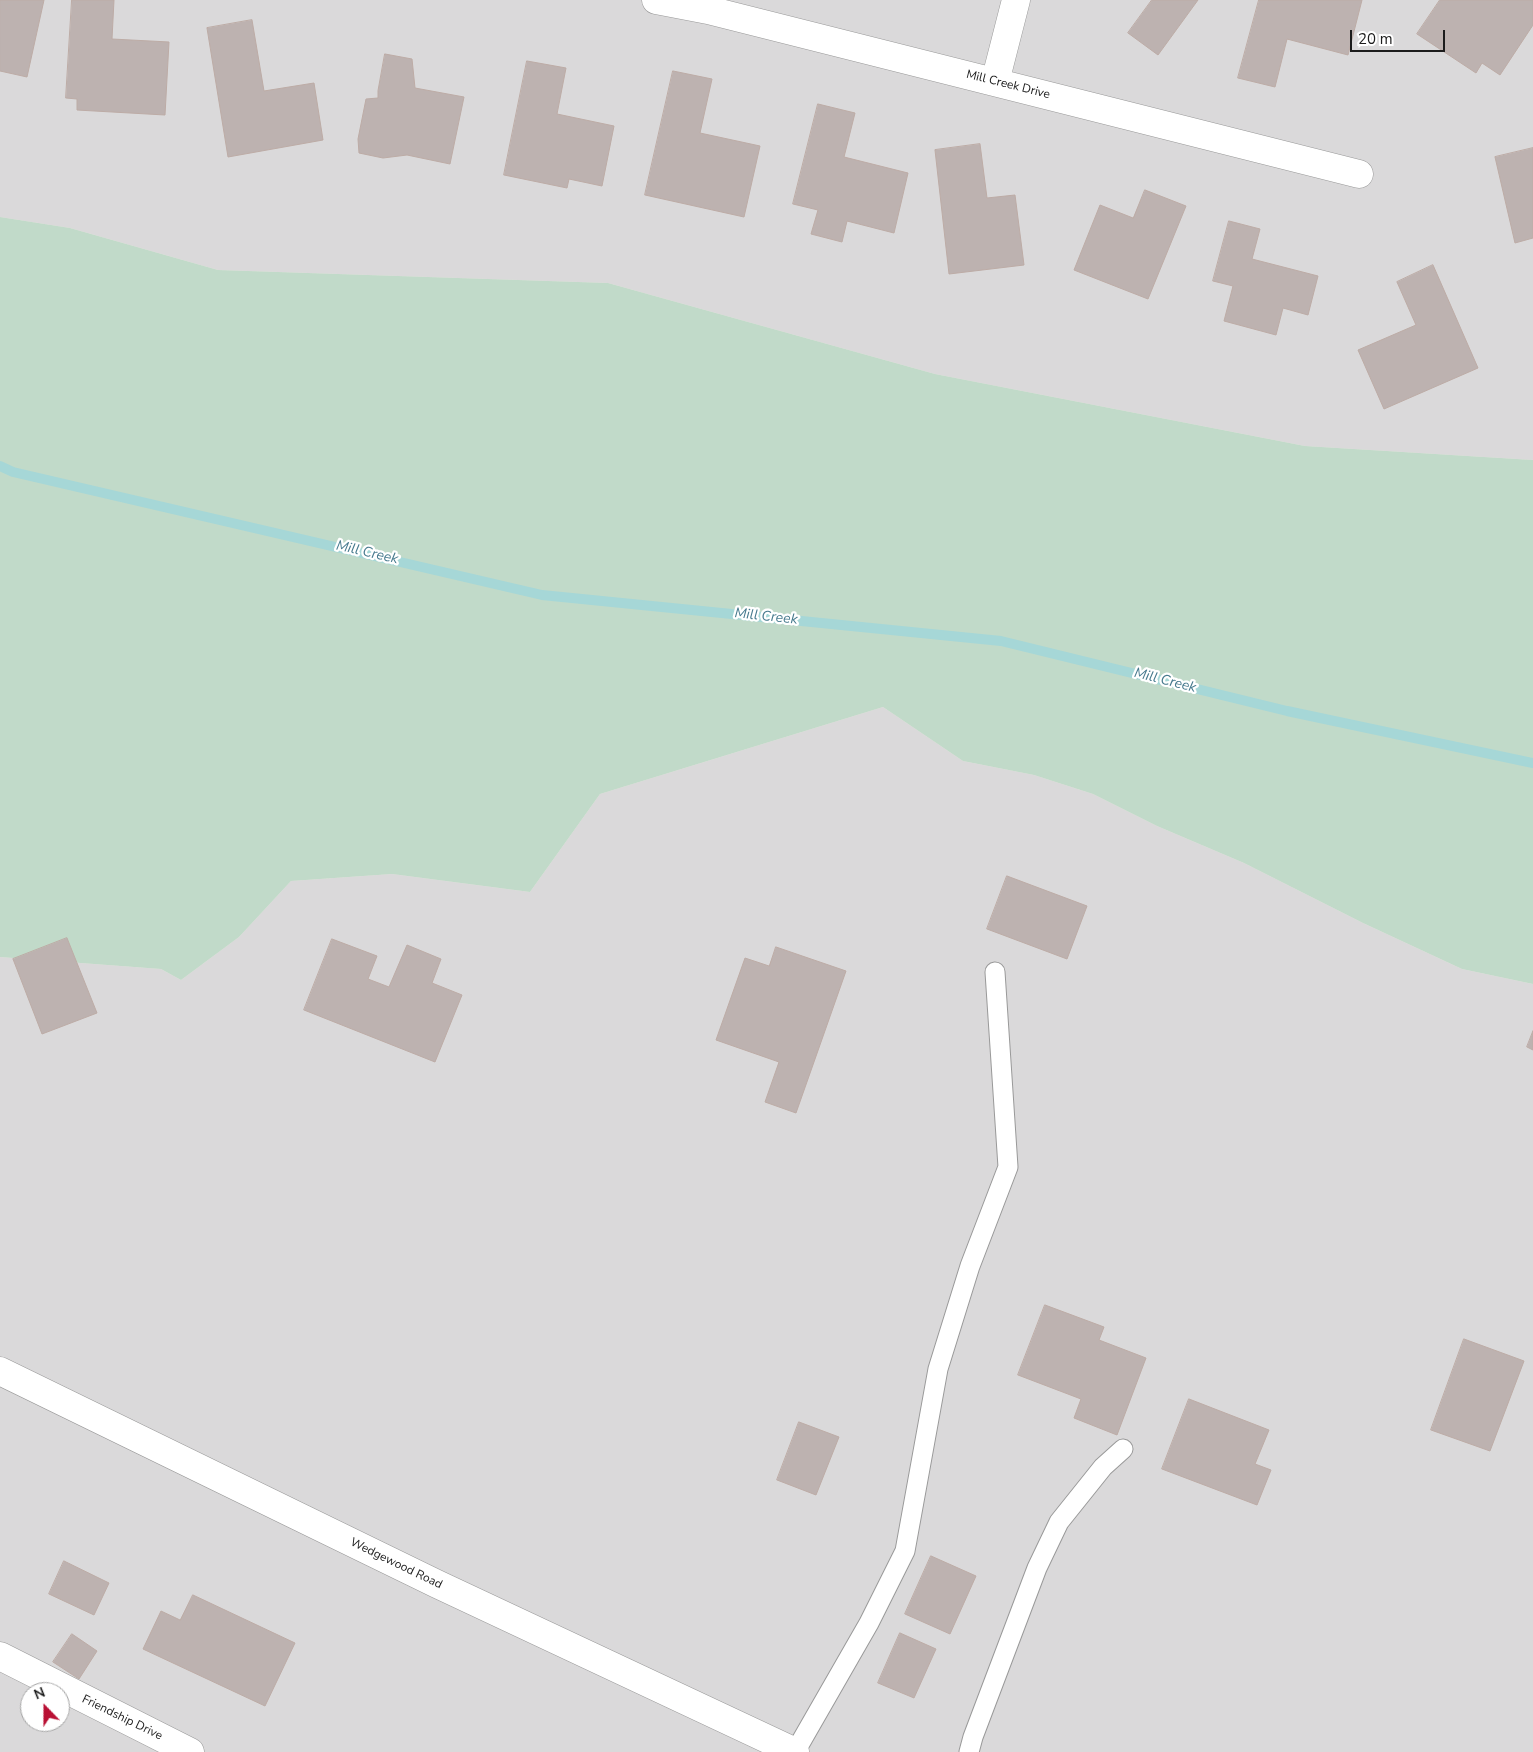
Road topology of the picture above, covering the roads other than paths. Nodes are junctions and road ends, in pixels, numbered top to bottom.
1 (656, 0) edge
2 (1016, 0) edge
3 (995, 82) junction
4 (1359, 174) dead end
5 (995, 972) dead end
6 (0, 1371) edge
7 (1123, 1449) dead end
8 (0, 1656) edge
9 (190, 1752) edge
10 (795, 1752) edge
11 (970, 1752) edge

1 - 3 street, Mill Creek Drive
2 - 3 street
3 - 4 street, Mill Creek Drive
5 - 10 lane
6 - 10 street, Wedgewood Road
7 - 11 lane
8 - 9 street, Friendship Drive

